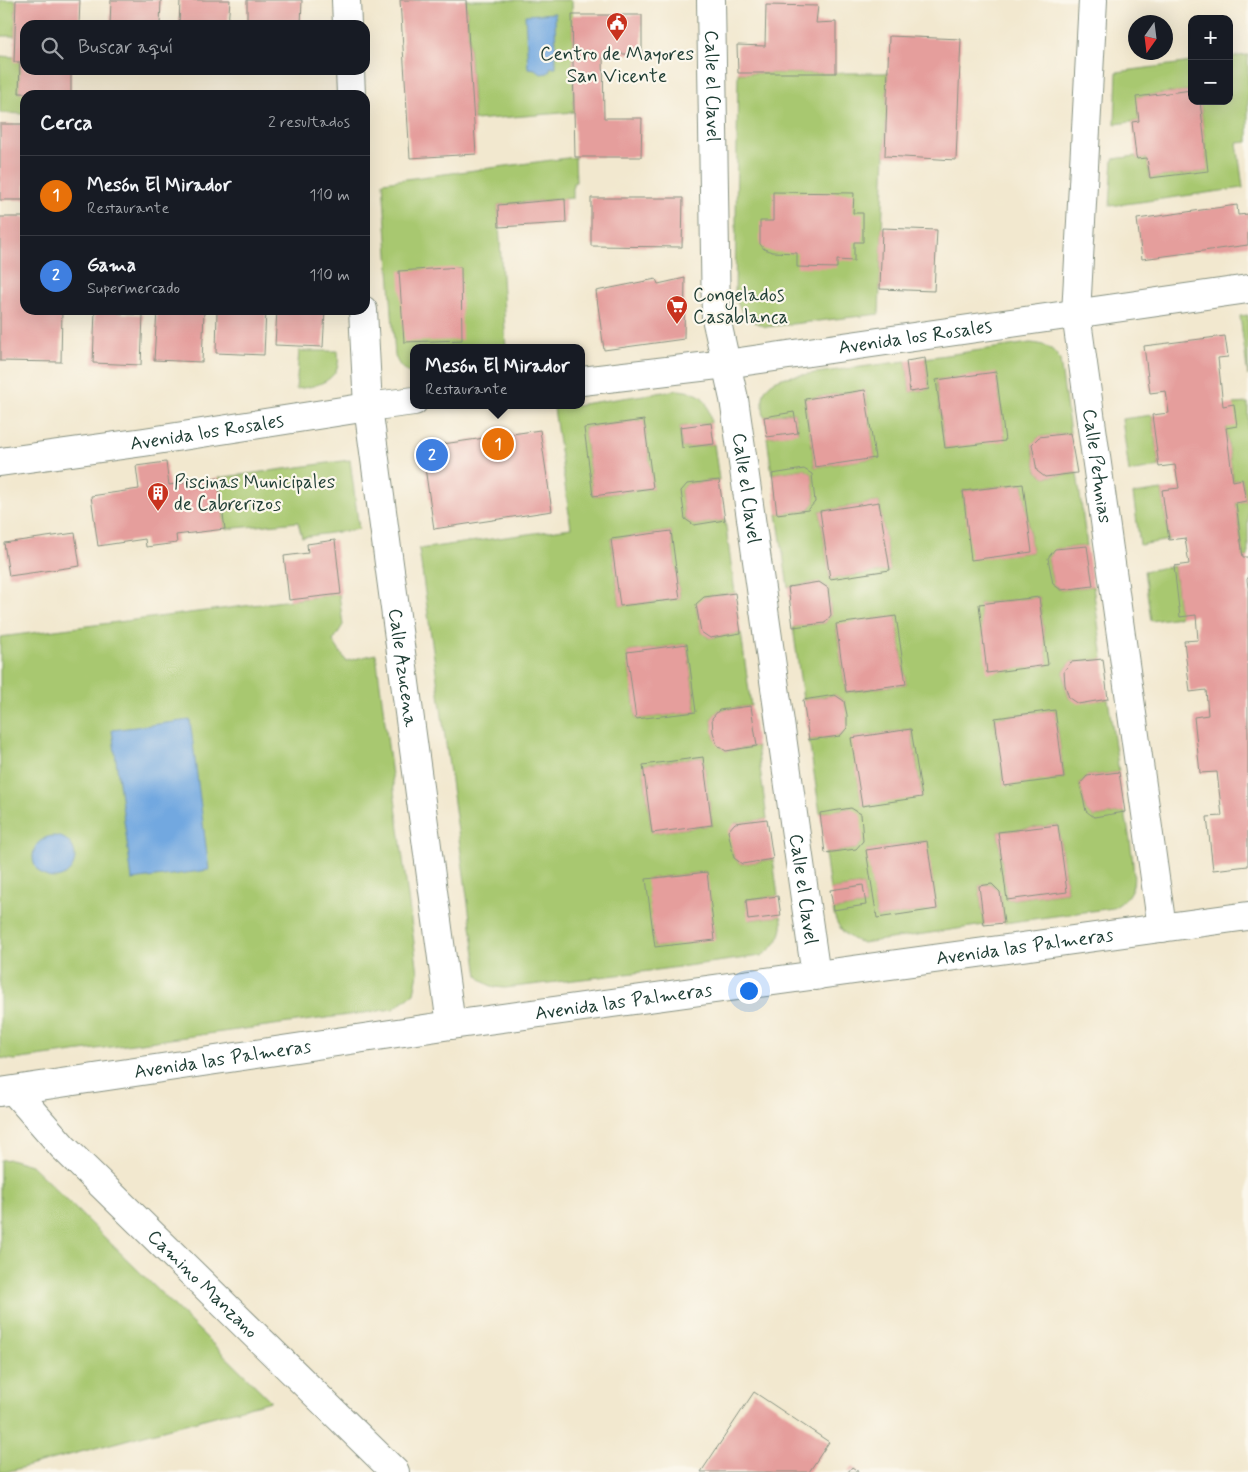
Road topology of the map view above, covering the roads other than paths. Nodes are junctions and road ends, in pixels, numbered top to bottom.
1 (346, 0) edge
2 (711, 0) edge
3 (1093, 0) edge
4 (347, 20) edge
5 (350, 75) edge
6 (351, 90) edge
7 (1248, 289) edge
8 (1076, 314) junction
9 (363, 315) edge
10 (726, 364) junction
11 (585, 380) edge
12 (410, 402) edge
13 (368, 407) junction
14 (0, 462) edge
15 (1248, 916) edge
16 (1162, 928) junction
17 (816, 976) junction
18 (451, 1025) junction
19 (7, 1091) edge
20 (395, 1472) edge

1 - 4 street
2 - 10 street, Calle el Clavel
3 - 8 street, Calle Petunias
5 - 6 street
7 - 8 street, Avenida los Rosales
8 - 10 street, Avenida los Rosales
8 - 16 street, Calle Petunias
9 - 13 street, Calle Azucena
10 - 11 street, Avenida los Rosales
10 - 17 street, Calle el Clavel
12 - 13 street, Avenida los Rosales
13 - 14 street, Avenida los Rosales
13 - 18 street, Calle Azucena
15 - 16 street, Avenida las Palmeras
16 - 17 street, Avenida las Palmeras
17 - 18 street, Avenida las Palmeras
18 - 19 street, Avenida las Palmeras
19 - 20 street, Camino Manzano

